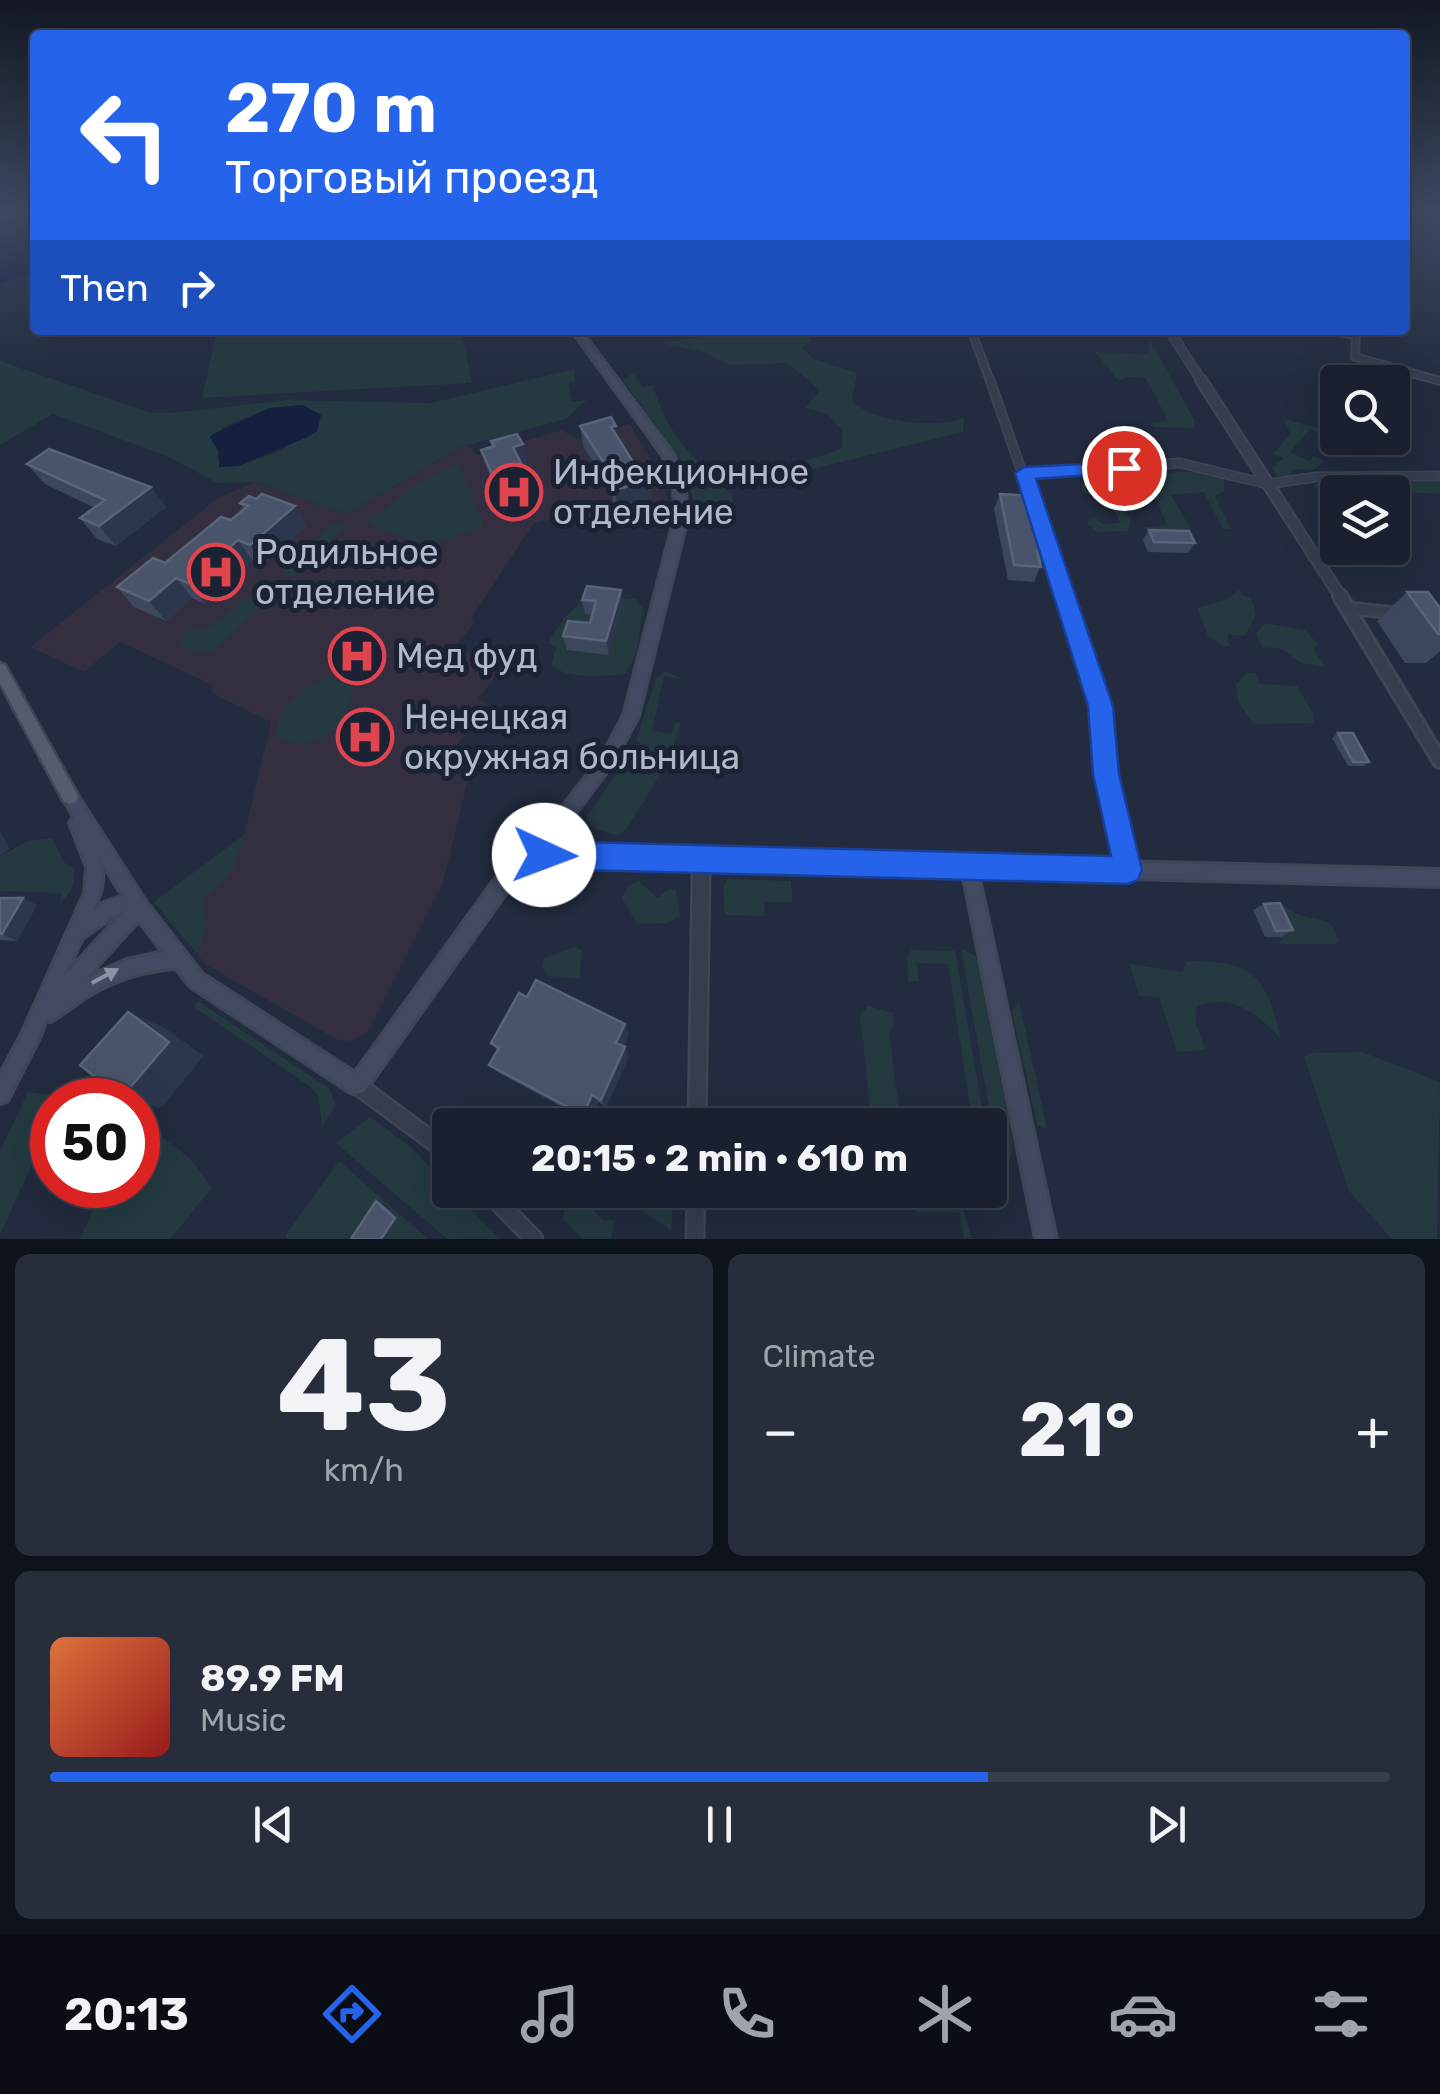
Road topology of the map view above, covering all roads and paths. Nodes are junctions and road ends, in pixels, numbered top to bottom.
1 (580, 335) edge
2 (1172, 335) edge
3 (1352, 335) edge
4 (974, 338) dead end
5 (1440, 381) edge
6 (1024, 473) junction
7 (1440, 476) edge
8 (1268, 484) junction
9 (1348, 608) junction
10 (1413, 614) edge
11 (0, 668) edge
12 (1439, 757) edge
13 (70, 797) junction
14 (544, 855) junction
15 (701, 859) junction
16 (969, 866) junction
17 (1128, 870) junction
18 (1440, 878) edge
19 (137, 903) junction
20 (78, 933) junction
21 (180, 959) junction
22 (36, 1027) junction
23 (357, 1085) junction
24 (0, 1094) edge
25 (697, 1108) edge
26 (432, 1141) edge
27 (504, 1208) edge
28 (696, 1208) edge
29 (534, 1239) edge
30 (695, 1239) edge
31 (1046, 1239) edge

1 - 14 main road
2 - 8 street
3 - 5 street
4 - 6 street
6 - 8 street
6 - 17 street
7 - 8 street
8 - 9 street
9 - 10 street
9 - 12 street
11 - 13 main road
13 - 19 main road
13 - 20 main road
14 - 15 main road
14 - 23 main road
15 - 16 main road
15 - 25 street
16 - 17 main road
16 - 31 main road
17 - 18 main road
19 - 20 main road
19 - 21 main road
19 - 22 main road
20 - 22 main road
22 -> 21 main road
21 - 23 main road
22 - 24 main road
23 - 26 street
27 - 29 street
28 - 30 street

